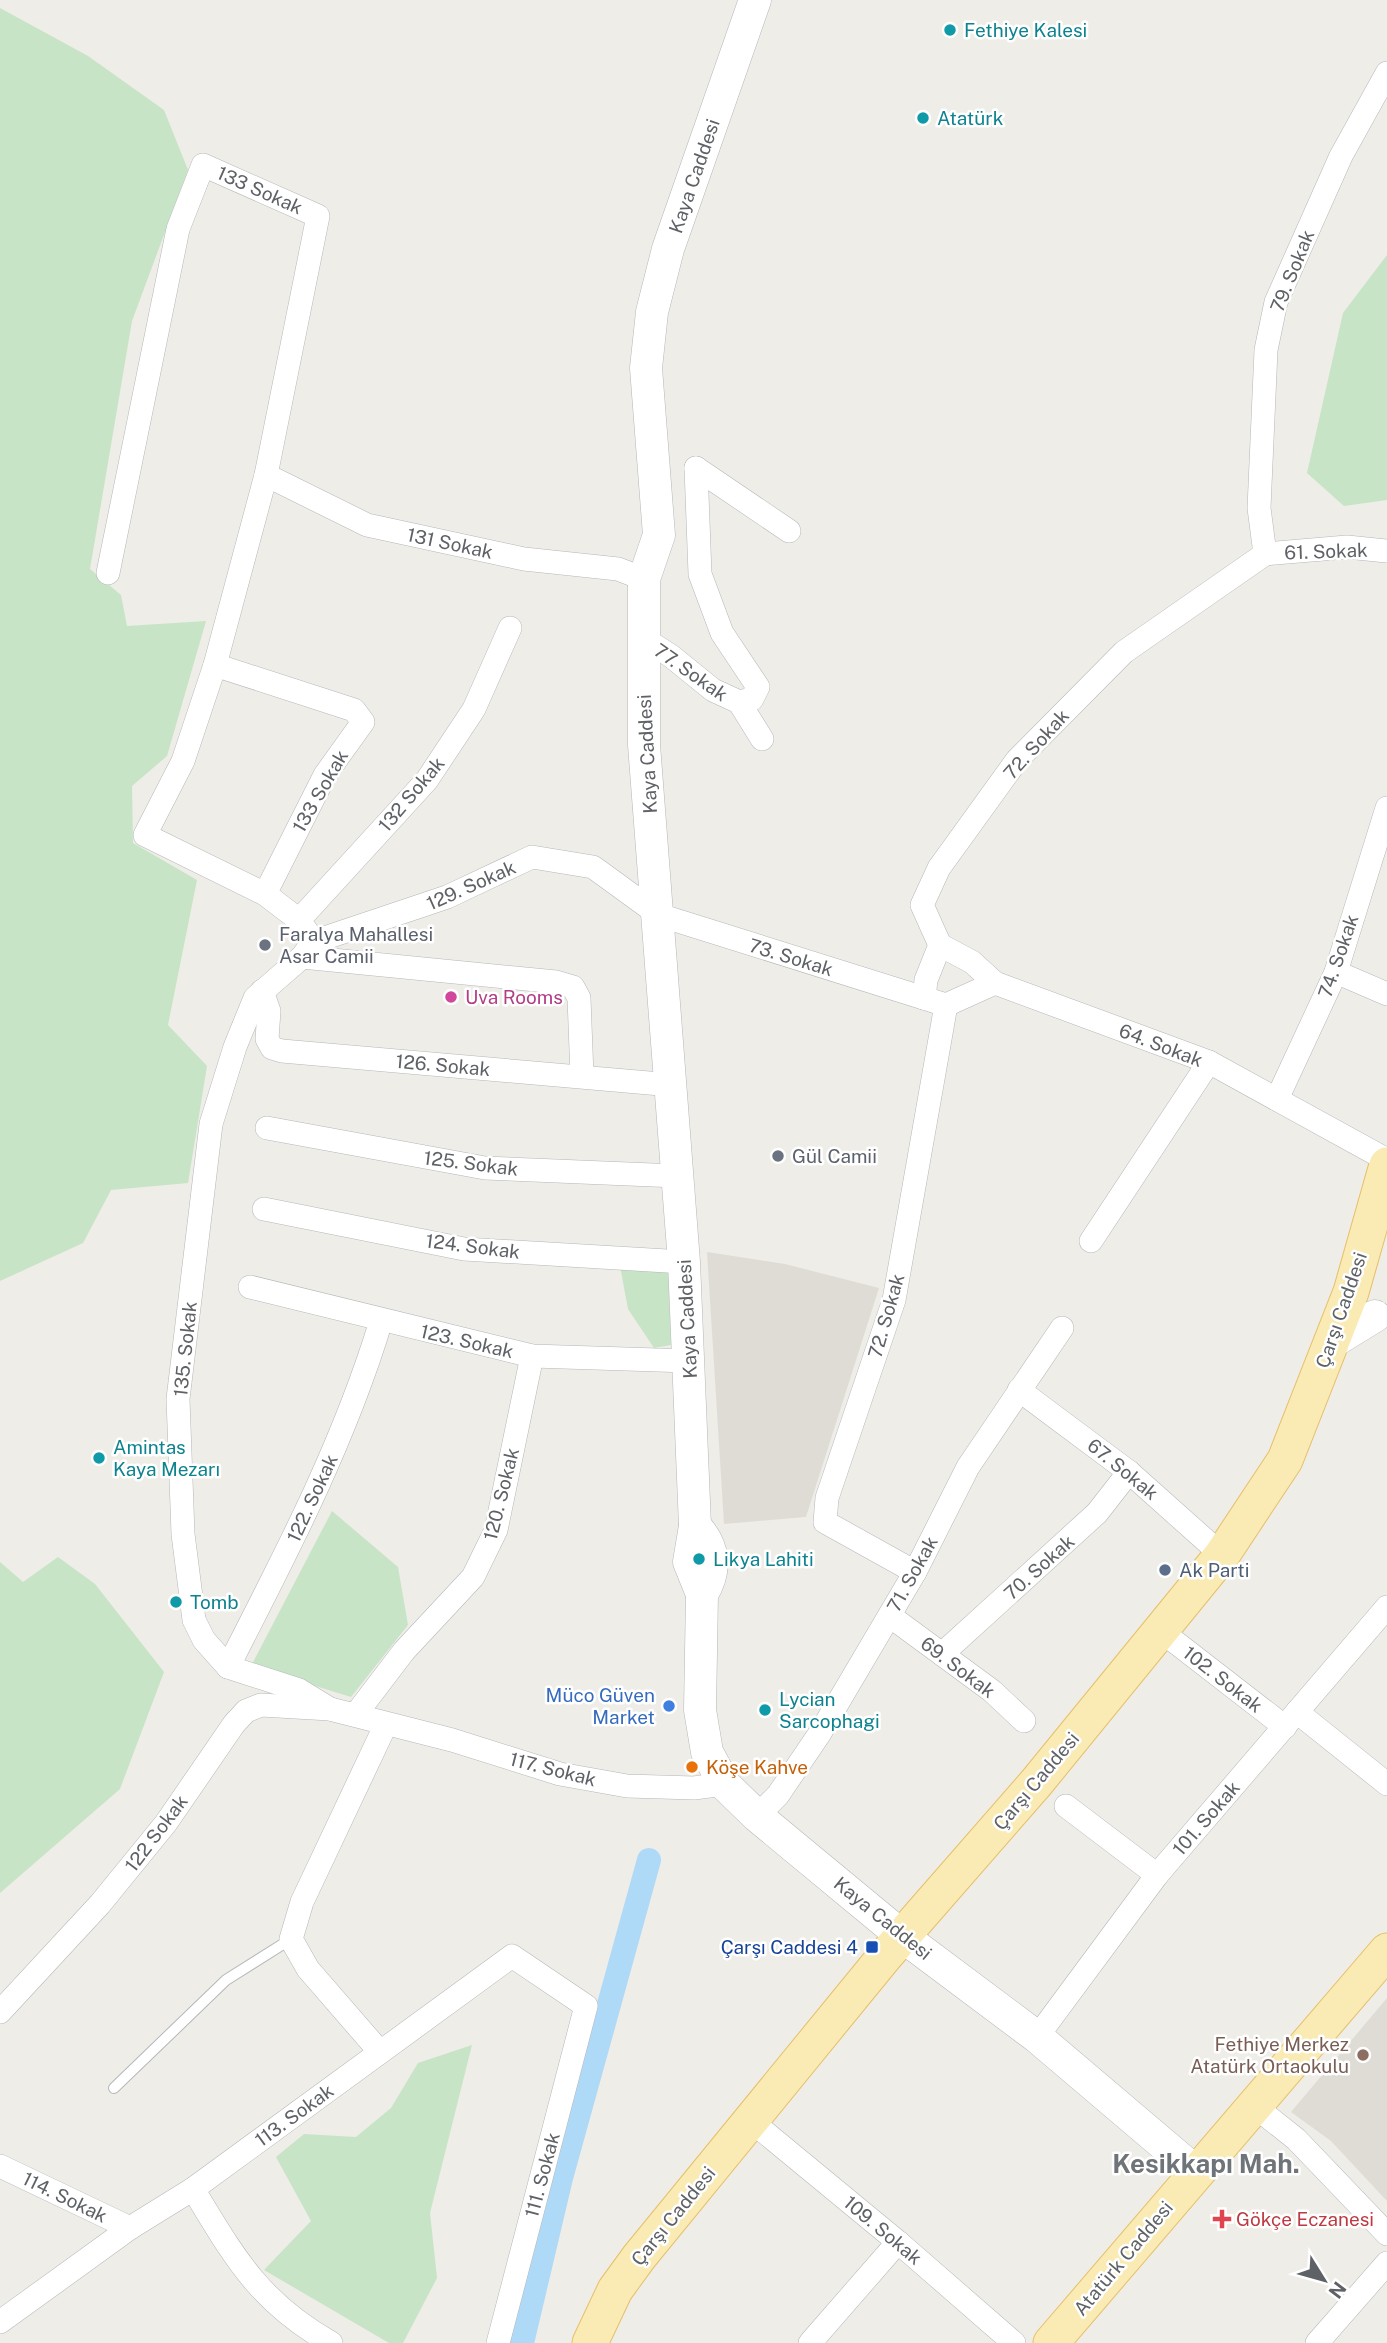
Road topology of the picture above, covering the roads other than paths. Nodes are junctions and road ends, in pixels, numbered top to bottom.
1 (755, 0) edge
2 (1384, 83) edge
3 (267, 475) junction
4 (789, 531) dead end
5 (1387, 551) edge
6 (1265, 554) junction
7 (108, 573) dead end
8 (644, 579) junction
9 (510, 628) dead end
10 (643, 638) junction
11 (215, 665) junction
12 (739, 702) junction
13 (762, 739) dead end
14 (1387, 808) edge
15 (265, 894) junction
16 (659, 915) junction
17 (299, 920) junction
18 (940, 945) junction
19 (308, 950) junction
20 (1336, 972) junction
21 (995, 983) junction
22 (262, 991) junction
23 (1387, 994) edge
24 (935, 1001) junction
25 (1209, 1062) junction
26 (582, 1076) junction
27 (672, 1086) junction
28 (1276, 1099) junction
29 (267, 1128) dead end
30 (1387, 1162) edge
31 (677, 1176) junction
32 (264, 1209) dead end
33 (1091, 1241) dead end
34 (684, 1262) junction
35 (250, 1287) dead end
36 (1371, 1310) edge
37 (381, 1321) junction
38 (1062, 1328) dead end
39 (532, 1356) junction
40 (689, 1361) junction
41 (1019, 1390) junction
42 (1129, 1472) junction
43 (1222, 1555) junction
44 (915, 1572) junction
45 (1387, 1607) edge
46 (890, 1616) junction
47 (1161, 1631) junction
48 (942, 1654) junction
49 (228, 1668) junction
50 (330, 1709) junction
51 (356, 1714) junction
52 (1291, 1719) junction
53 (1024, 1721) dead end
54 (386, 1724) junction
55 (724, 1784) junction
56 (1387, 1784) edge
57 (1066, 1806) dead end
58 (757, 1816) junction
59 (1157, 1875) junction
60 (902, 1936) junction
61 (291, 1939) junction
62 (1387, 1951) edge
63 (586, 2006) joint
64 (0, 2012) edge
65 (1037, 2037) junction
66 (380, 2052) junction
67 (114, 2088) dead end
68 (1253, 2105) junction
69 (750, 2120) junction
70 (0, 2166) edge
71 (1196, 2172) junction
72 (193, 2189) junction
73 (130, 2228) junction
74 (1387, 2234) edge
75 (898, 2242) junction
76 (1387, 2263) edge
77 (0, 2322) edge
78 (331, 2343) edge
79 (498, 2343) edge
80 (590, 2343) edge
81 (810, 2343) edge
82 (1014, 2343) edge
83 (1051, 2343) edge
84 (1317, 2343) edge

1 - 8 street, Kaya Caddesi
2 - 6 street, 79. Sokak
3 - 7 street, 133 Sokak
3 - 8 street, 131 Sokak
3 - 11 street, 133 Sokak
4 - 12 street
5 - 6 street, 61. Sokak
6 - 18 street, 72. Sokak
8 - 10 street, Kaya Caddesi
9 - 17 street, 132 Sokak
10 - 12 street, 77. Sokak
10 - 16 street, Kaya Caddesi
11 - 15 street, 133 Sokak
11 - 15 street, 133 Sokak
12 - 13 street, 77. Sokak
14 - 20 street, 74. Sokak
15 - 17 street, 133 Sokak
16 - 19 street, 129. Sokak
16 - 24 street, 73. Sokak
16 - 27 street, Kaya Caddesi
17 - 19 street
18 - 21 street
18 - 24 street, 72. Sokak
19 - 22 street, 135. Sokak
19 - 26 street
20 - 23 street
20 - 28 street, 74. Sokak
21 - 24 street
21 - 25 street, 64. Sokak
22 - 26 street, 126. Sokak
22 - 49 street, 135. Sokak
24 - 44 street, 72. Sokak
25 - 28 street, 64. Sokak
25 - 33 street
26 - 27 street, 126. Sokak
27 - 31 street, Kaya Caddesi
28 - 30 street, 64. Sokak
29 - 31 street, 125. Sokak
30 - 36 main road, Çarşı Caddesi
31 - 34 street, Kaya Caddesi
32 - 34 street, 124. Sokak
34 - 40 street, Kaya Caddesi
35 - 37 street, 123. Sokak
36 - 43 main road, Çarşı Caddesi
37 - 39 street, 123. Sokak
37 - 49 street, 122. Sokak
38 - 41 street, 71. Sokak
39 - 40 street, 123. Sokak
39 - 51 street, 120. Sokak
40 - 55 street, Kaya Caddesi
41 - 42 street, 67. Sokak
41 - 44 street, 71. Sokak
42 - 43 street, 67. Sokak
42 - 48 street, 70. Sokak
43 - 47 main road, Çarşı Caddesi
44 - 46 street, 71. Sokak
45 - 52 street, 101. Sokak
46 - 48 street, 69. Sokak
46 - 58 street, 71. Sokak
47 - 52 street, 102. Sokak
47 - 60 main road, Çarşı Caddesi
48 - 53 street, 69. Sokak
49 - 50 street
50 - 51 street, 122 Sokak
50 - 64 street, 122 Sokak
51 - 54 street, 117. Sokak
52 - 56 street, 102. Sokak
52 - 59 street, 101. Sokak
54 - 55 street, 117. Sokak
54 - 61 street
55 - 58 street, Kaya Caddesi
57 - 59 street
58 - 60 street, Kaya Caddesi
59 - 65 street, 101. Sokak
60 - 65 street, Kaya Caddesi
60 - 69 main road, Çarşı Caddesi
61 - 66 street
61 - 67 lane
62 - 68 main road, Atatürk Caddesi
63 - 66 street, 113. Sokak
63 - 79 street, 111. Sokak
65 - 71 street, Kaya Caddesi
66 - 72 street, 113. Sokak
68 - 71 main road, Atatürk Caddesi
68 - 74 street
69 - 75 street, 109. Sokak
69 - 80 main road, Çarşı Caddesi
70 - 73 street, 114. Sokak
71 - 83 main road, Atatürk Caddesi
72 - 73 street, 113. Sokak
72 - 78 street
73 - 77 street, 113. Sokak
75 - 81 street
75 - 82 street, 109. Sokak
76 - 84 street

